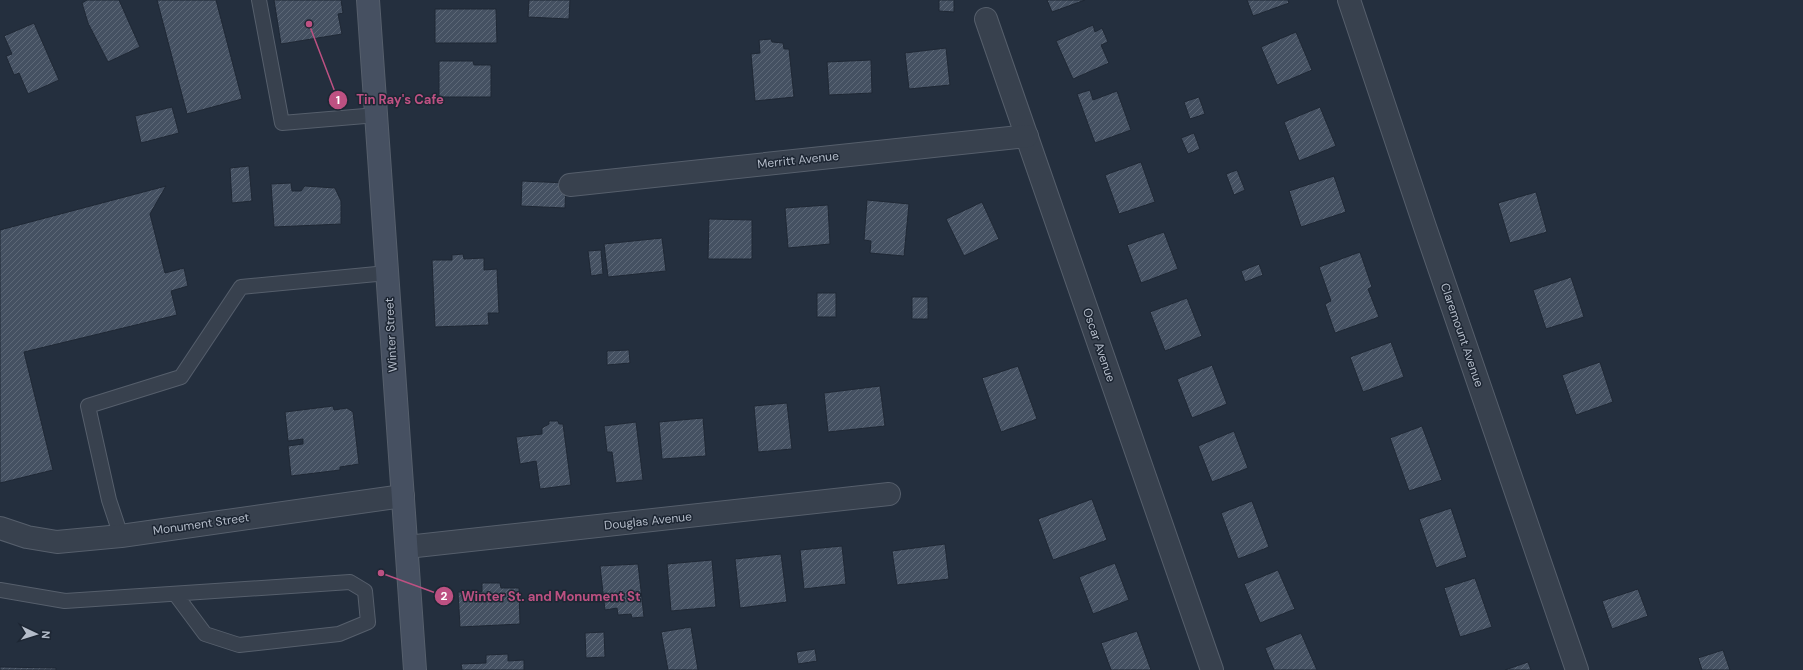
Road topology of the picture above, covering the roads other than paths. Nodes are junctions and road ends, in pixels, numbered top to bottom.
1 (259, 0) edge
2 (368, 0) edge
3 (1349, 0) edge
4 (986, 19) dead end
5 (377, 115) junction
6 (1027, 136) junction
7 (570, 185) dead end
8 (387, 273) junction
9 (889, 494) dead end
10 (403, 496) junction
11 (0, 528) edge
12 (121, 536) junction
13 (407, 547) junction
14 (0, 590) edge
15 (176, 595) junction
16 (415, 670) edge
17 (1212, 670) edge
18 (1578, 670) edge

1 - 5 lane
2 - 5 main road, Winter Street
3 - 18 street, Claremount Avenue
4 - 6 street, Oscar Avenue
5 - 8 main road, Winter Street
6 - 7 street, Merritt Avenue
6 - 17 street, Oscar Avenue
8 - 10 main road, Winter Street
8 - 12 lane
9 - 13 street, Douglas Avenue
10 - 12 street, Monument Street
10 - 13 main road, Winter Street
11 - 12 street, Monument Street
13 - 16 main road, Winter Street
14 - 15 lane
15 - 15 lane

